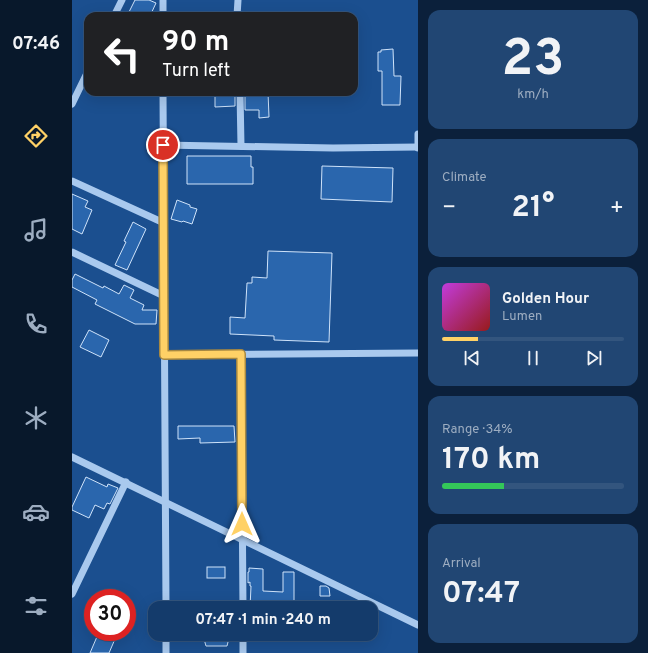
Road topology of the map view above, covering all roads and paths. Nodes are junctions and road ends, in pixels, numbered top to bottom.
1 (122, 0) edge
2 (163, 0) edge
3 (238, 0) edge
4 (116, 12) edge
5 (163, 12) edge
6 (238, 12) edge
7 (84, 79) edge
8 (163, 96) edge
9 (240, 96) edge
10 (72, 104) edge
11 (418, 134) edge
12 (163, 145) junction
13 (241, 146) junction
14 (418, 148) edge
15 (72, 181) edge
16 (164, 223) junction
17 (72, 252) edge
18 (164, 296) junction
19 (418, 353) edge
20 (241, 354) junction
21 (164, 355) junction
22 (72, 457) edge
23 (126, 482) junction
24 (165, 503) junction
25 (242, 539) junction
26 (72, 594) edge
27 (166, 601) edge
28 (243, 601) edge
29 (418, 625) edge
30 (166, 641) edge
31 (243, 641) edge
32 (166, 653) edge
33 (243, 653) edge

1 - 4 street
2 - 5 street
3 - 6 street
7 - 10 street
8 - 12 street
9 - 13 street
11 - 14 street
12 - 13 street
12 - 16 street
13 - 14 street
15 - 16 street
16 - 18 street
17 - 18 street
18 - 21 street
19 - 20 street
20 - 21 street
20 - 25 street
21 - 24 street
22 - 23 street
23 - 24 street
23 - 26 street
24 - 25 street
24 - 27 street
25 - 28 street
25 - 29 street
30 - 32 street
31 - 33 street

